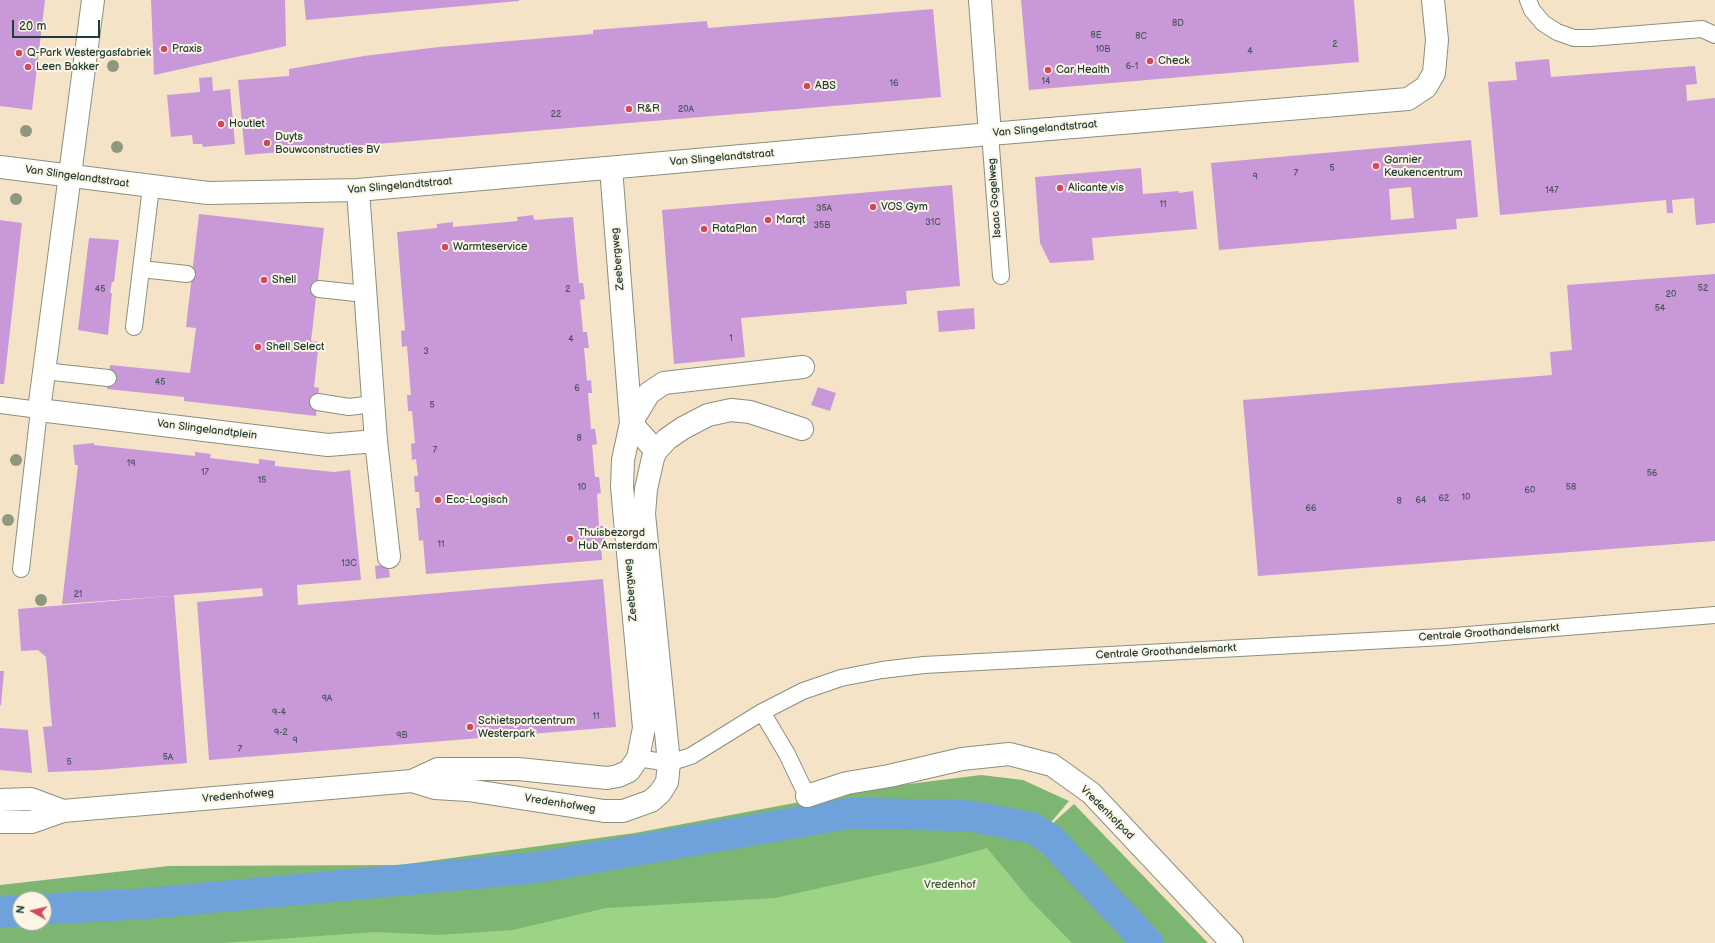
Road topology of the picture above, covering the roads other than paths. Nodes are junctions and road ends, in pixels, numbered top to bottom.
1 (93, 0) edge
2 (980, 0) edge
3 (1433, 0) edge
4 (1528, 0) edge
5 (1715, 35) edge
6 (990, 134) junction
7 (0, 167) edge
8 (611, 168) junction
9 (70, 175) junction
10 (151, 187) junction
11 (358, 190) junction
12 (141, 269) junction
13 (187, 274) dead end
14 (1000, 276) dead end
15 (319, 289) dead end
16 (365, 294) junction
17 (134, 327) dead end
18 (803, 367) dead end
19 (44, 371) junction
20 (108, 378) dead end
21 (318, 402) dead end
22 (373, 404) junction
23 (0, 405) edge
24 (38, 410) junction
25 (631, 422) junction
26 (802, 429) dead end
27 (376, 441) junction
28 (656, 451) junction
29 (389, 557) dead end
30 (21, 569) dead end
31 (1715, 615) edge
32 (762, 712) junction
33 (638, 758) junction
34 (669, 769) junction
35 (412, 781) junction
36 (807, 796) joint
37 (0, 800) edge
38 (63, 811) junction
39 (0, 822) edge
40 (1232, 943) edge

1 - 9 street
2 - 6 street, Isaac Gogelweg
3 - 6 street, Van Slingelandtstraat
4 - 5 lane
6 - 8 street, Van Slingelandtstraat
6 - 14 lane, Isaac Gogelweg
7 - 9 street, Van Slingelandtstraat
8 - 11 street, Van Slingelandtstraat
8 - 25 street, Zeebergweg
9 - 10 street, Van Slingelandtstraat
9 - 19 street
10 - 11 street, Van Slingelandtstraat
10 - 12 lane
11 - 16 street
12 - 13 lane
12 - 17 lane
15 - 16 lane
16 - 22 street
18 - 25 street, Zeebergweg
19 - 20 lane
19 - 24 street
21 - 22 lane
22 - 27 street
23 - 24 lane, Van Slingelandtplein
24 - 27 street, Van Slingelandtplein
24 - 30 lane
25 - 28 street
25 - 33 street, Zeebergweg
26 - 28 street, Zeebergweg
27 - 29 street
28 - 34 street, Zeebergweg
31 - 32 lane, Centrale Groothandelsmarkt
32 - 34 lane, Centrale Groothandelsmarkt
32 - 36 lane
33 - 34 lane, Centrale Groothandelsmarkt
33 - 35 street, Vredenhofweg
34 - 35 street, Vredenhofweg
35 - 38 street, Vredenhofweg
36 - 40 street, Vredenhofpad
37 - 38 street, Vredenhofweg
38 - 39 street, Vredenhofweg

